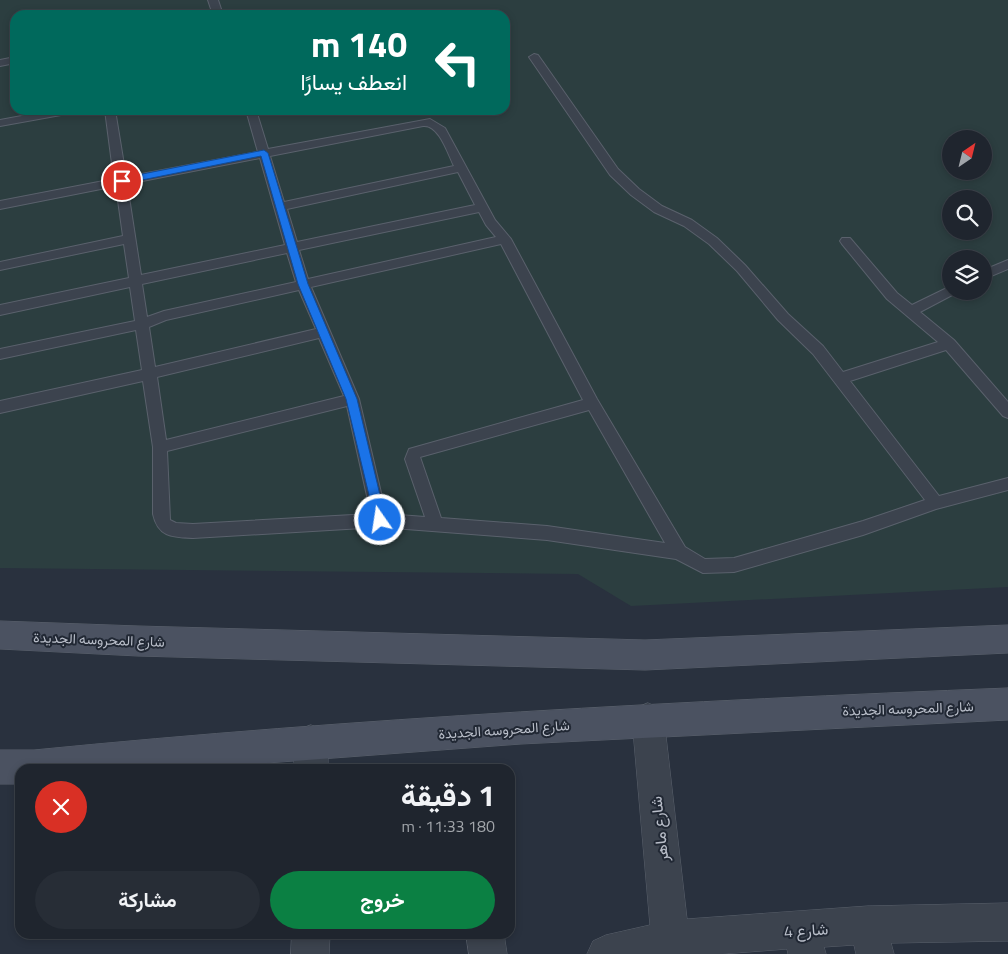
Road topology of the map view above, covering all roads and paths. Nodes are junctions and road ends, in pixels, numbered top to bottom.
1 (534, 58) dead end
2 (44, 115) edge
3 (111, 115) edge
4 (253, 115) edge
5 (0, 123) edge
6 (264, 153) junction
7 (461, 168) junction
8 (122, 181) junction
9 (0, 205) edge
10 (280, 207) junction
11 (482, 207) junction
12 (129, 238) junction
13 (505, 239) junction
14 (846, 241) dead end
15 (293, 248) junction
16 (1008, 264) edge
17 (0, 266) edge
18 (992, 271) edge
19 (137, 282) junction
20 (303, 284) junction
21 (942, 295) edge
22 (0, 310) edge
23 (910, 312) junction
24 (142, 324) junction
25 (324, 332) junction
26 (949, 344) junction
27 (0, 354) edge
28 (149, 374) junction
29 (839, 378) junction
30 (352, 399) junction
31 (592, 403) junction
32 (0, 407) edge
33 (1008, 412) edge
34 (160, 447) junction
35 (1008, 484) edge
36 (936, 503) junction
37 (380, 520) junction
38 (435, 524) junction
39 (679, 552) junction
40 (0, 634) edge
41 (1008, 639) edge
42 (1008, 704) edge
43 (648, 719) junction
44 (311, 755) edge
45 (84, 764) edge
46 (0, 767) edge
47 (15, 767) edge
48 (1008, 922) edge
49 (310, 939) edge
50 (486, 939) edge
51 (670, 939) junction
52 (872, 940) edge
53 (804, 942) edge
54 (623, 952) edge
55 (310, 954) edge
56 (488, 954) edge

1 - 29 lane
2 - 5 lane
3 - 8 lane
4 - 6 lane
6 - 7 lane
6 - 8 lane
6 - 10 lane
7 - 10 lane
7 - 11 lane
8 - 9 lane
8 - 12 lane
10 - 15 lane
11 - 13 lane
11 - 15 lane
12 - 17 lane
12 - 19 lane
13 - 20 lane
13 - 31 lane
14 - 23 lane
15 - 19 lane
15 - 20 lane
16 - 18 lane
19 - 22 lane
19 - 24 lane
20 - 24 lane
20 - 25 lane
21 - 23 lane
23 - 26 lane
24 - 27 lane
24 - 28 lane
25 - 28 lane
25 - 30 lane
26 - 29 lane
26 - 33 lane
28 - 32 lane
28 - 34 lane
29 - 36 lane
30 - 34 lane
30 - 37 lane
31 - 38 lane
31 - 39 lane
34 - 37 lane
35 - 36 lane
36 - 39 lane
37 - 38 lane
38 - 39 lane
40 - 41 main road, شارع المحروسه الجديدة
42 - 43 main road, شارع المحروسه الجديدة
43 - 44 main road, شارع المحروسه الجديدة
43 - 51 street, شارع ماهر
44 - 45 main road, شارع المحروسه الجديدة
46 - 47 main road, شارع المحروسه الجديدة
48 - 52 street, شارع 4
49 - 55 street
50 - 56 street
51 - 53 street, شارع 4
51 - 54 street, شارع 4
52 - 53 street, شارع 4

